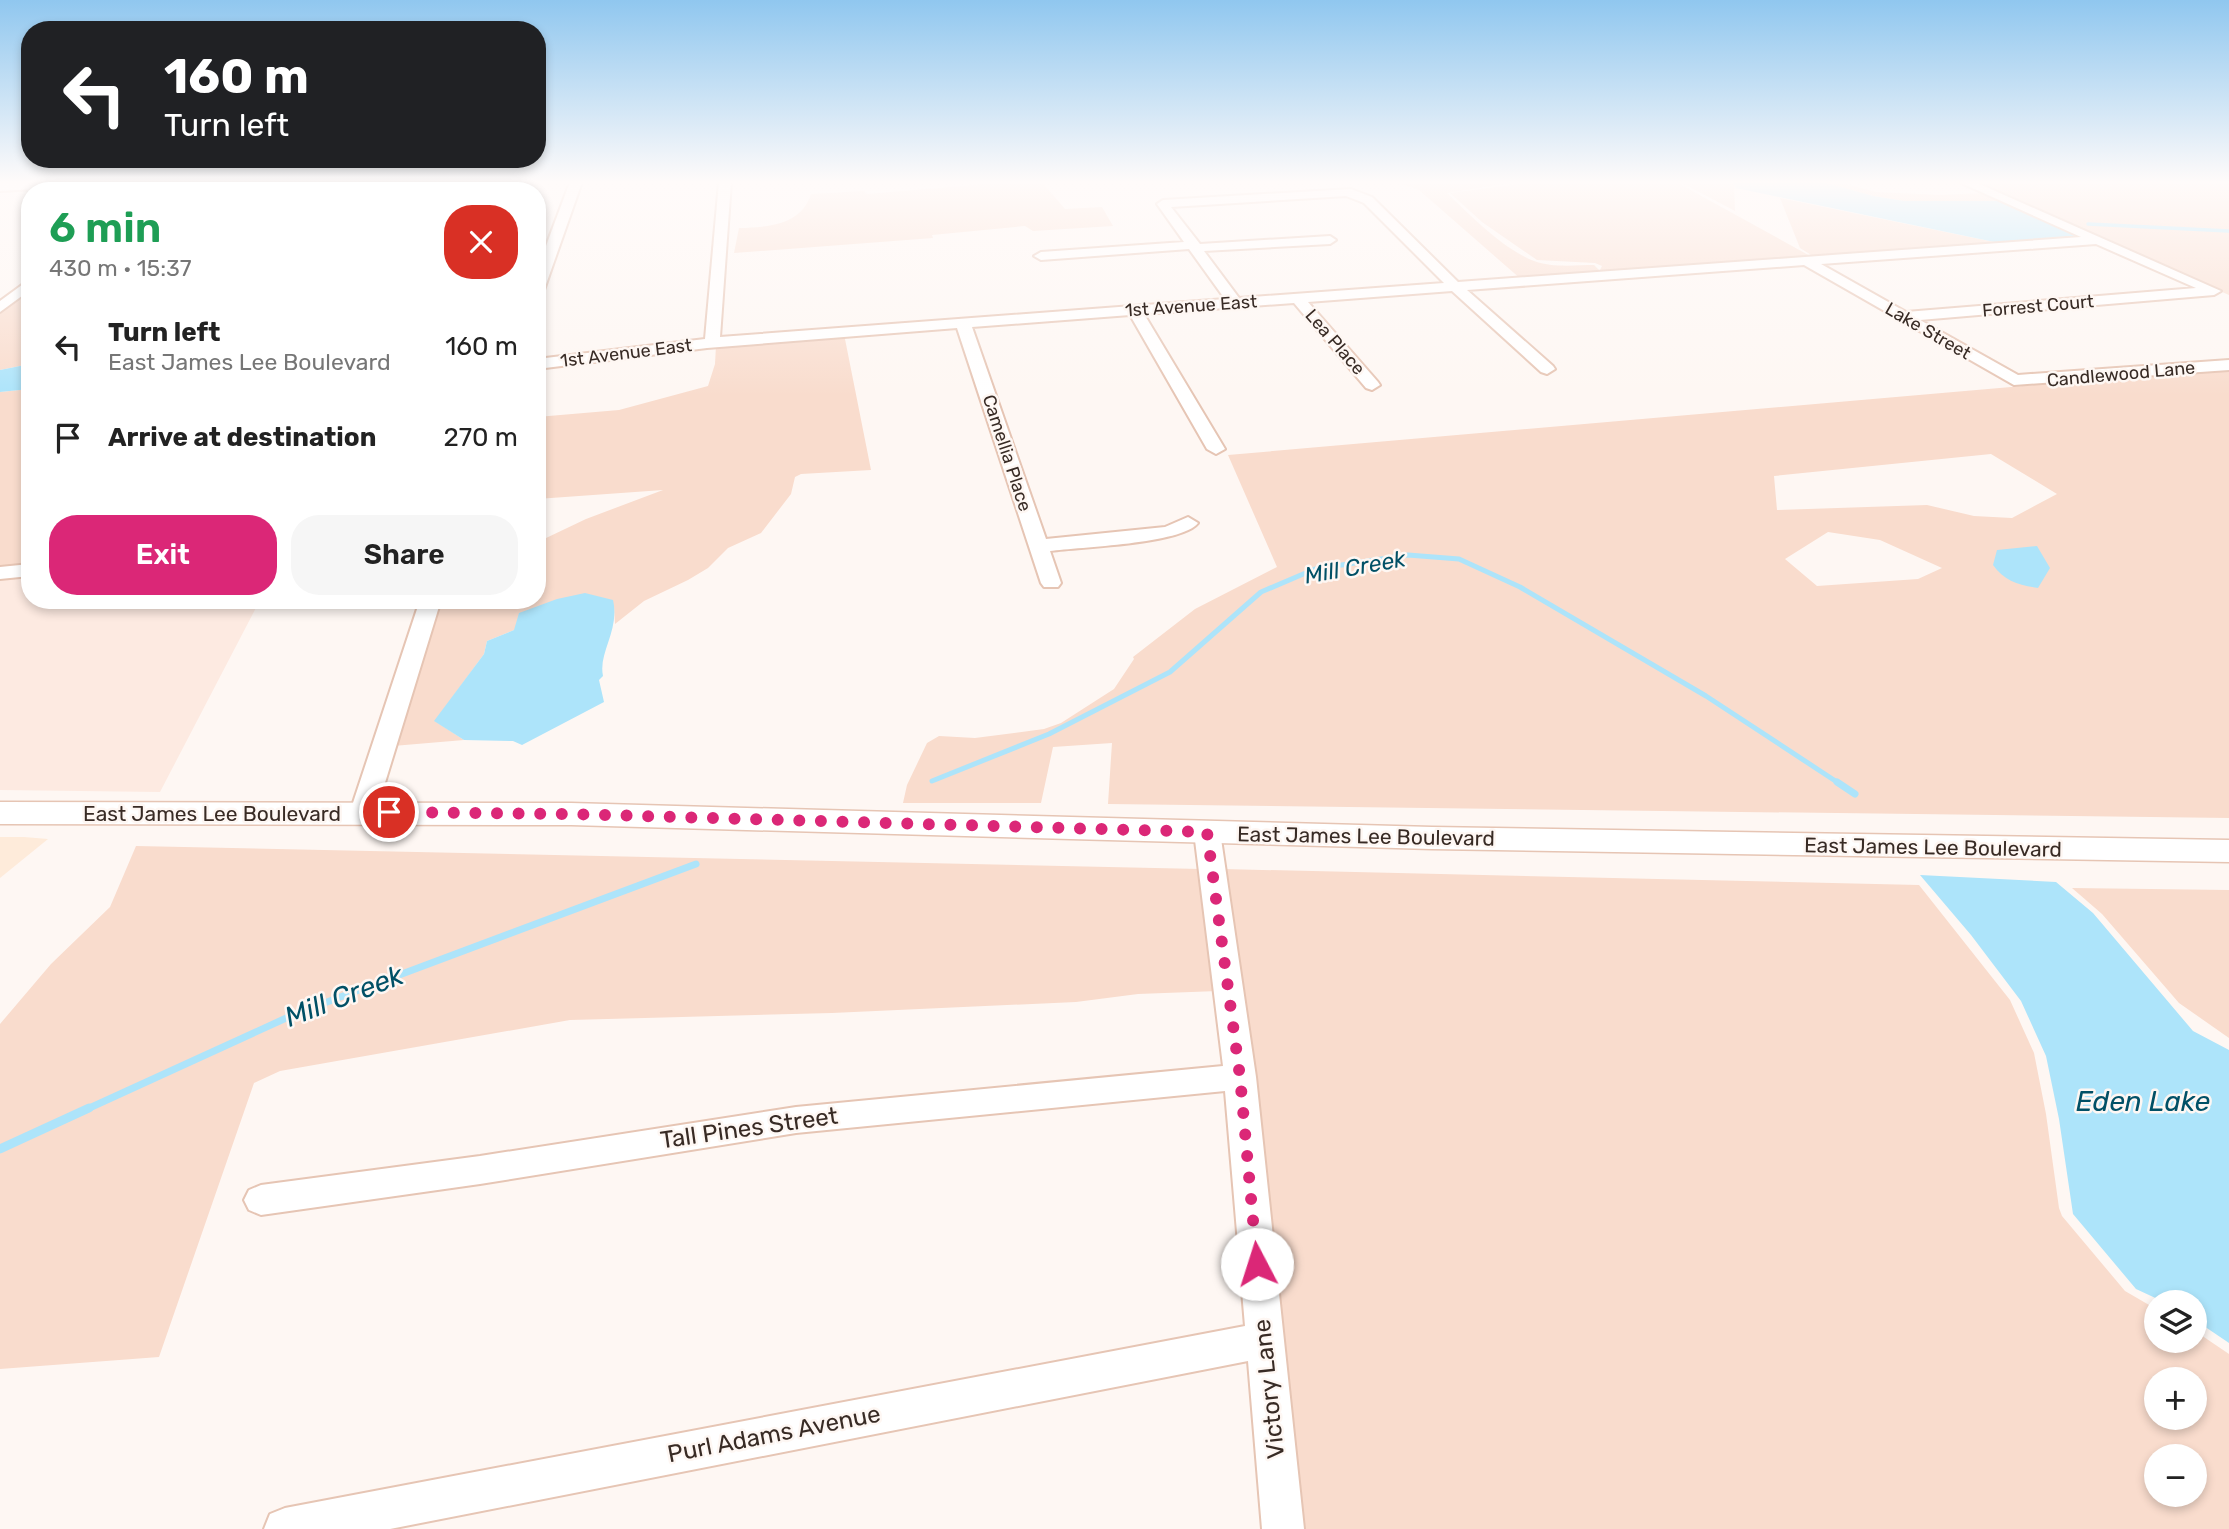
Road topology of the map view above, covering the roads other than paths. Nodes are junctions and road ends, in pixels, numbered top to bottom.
1 (719, 253) edge
2 (1040, 253) edge
3 (1126, 253) edge
4 (1200, 253) edge
5 (1421, 253) edge
6 (1912, 253) edge
7 (2128, 253) edge
8 (1806, 261) junction
9 (21, 284) edge
10 (1, 287) edge
11 (1455, 287) junction
12 (21, 290) edge
13 (2214, 291) junction
14 (1297, 298) junction
15 (2229, 298) edge
16 (1235, 303) junction
17 (0, 308) edge
18 (1134, 310) junction
19 (1904, 317) junction
20 (963, 323) junction
21 (712, 342) junction
22 (546, 363) edge
23 (2229, 365) edge
24 (1548, 369) dead end
25 (2014, 380) joint
26 (1372, 386) dead end
27 (1216, 449) dead end
28 (1188, 523) dead end
29 (1038, 546) junction
30 (21, 571) edge
31 (0, 573) edge
32 (1051, 583) dead end
33 (428, 609) edge
34 (363, 812) junction
35 (0, 813) edge
36 (1207, 832) junction
37 (2229, 852) edge
38 (1240, 1077) junction
39 (261, 1200) dead end
40 (1264, 1340) junction
41 (285, 1529) edge
42 (1283, 1529) edge

1 - 21 street
2 - 3 street
4 - 16 street
5 - 11 street
6 - 8 street, 1st Avenue East
7 - 13 street
8 - 11 street, 1st Avenue East
8 - 19 street, Lake Street
9 - 10 street
11 - 14 street, 1st Avenue East
11 - 24 street
12 - 17 street
13 - 15 street
13 - 19 street, Forrest Court
14 - 16 street, 1st Avenue East
14 - 26 street, Lea Place
16 - 18 street, 1st Avenue East
18 - 20 street, 1st Avenue East
18 - 27 street
19 - 25 street, Lake Street
20 - 21 street, 1st Avenue East
20 - 29 street, Camellia Place
21 - 22 street, 1st Avenue East
23 - 25 street, Candlewood Lane
28 - 29 street
29 - 32 street, Camellia Place
30 - 31 street
33 - 34 street
34 - 35 main road, East James Lee Boulevard
34 - 36 main road, East James Lee Boulevard
36 - 37 main road, East James Lee Boulevard
36 - 38 street, Victory Lane
38 - 39 street, Tall Pines Street
38 - 40 street, Victory Lane
40 - 41 street, Purl Adams Avenue
40 - 42 street, Victory Lane

